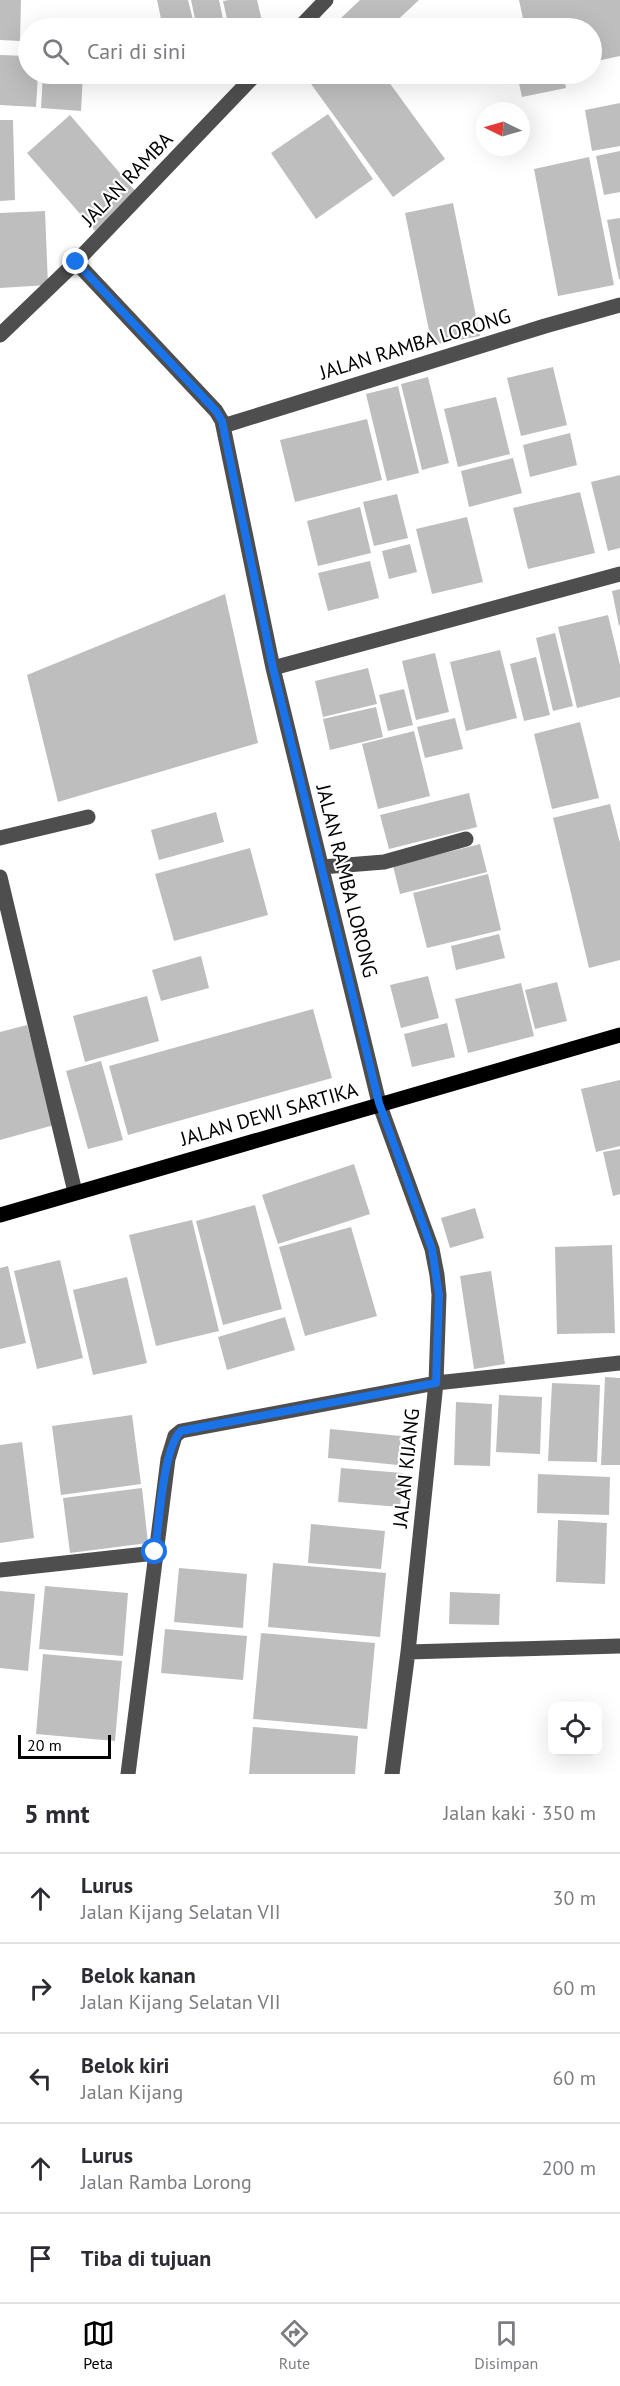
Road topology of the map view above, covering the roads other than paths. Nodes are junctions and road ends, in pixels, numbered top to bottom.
1 (326, 0) edge
2 (309, 18) edge
3 (246, 84) edge
4 (76, 262) junction
5 (620, 305) edge
6 (0, 335) edge
7 (223, 426) junction
8 (620, 574) edge
9 (273, 668) junction
10 (87, 817) dead end
11 (0, 837) edge
12 (466, 839) dead end
13 (322, 867) junction
14 (0, 877) edge
15 (620, 1035) edge
16 (379, 1103) junction
17 (75, 1192) junction
18 (0, 1215) edge
19 (620, 1363) edge
20 (436, 1383) junction
21 (155, 1552) junction
22 (0, 1570) edge
23 (620, 1646) edge
24 (408, 1652) junction
25 (128, 1774) edge
26 (392, 1774) edge

1 - 2 street
3 - 4 street, JALAN RAMBA
4 - 6 street, JALAN RAMBA
4 - 7 street, JALAN RAMBA LORONG
5 - 7 street, JALAN RAMBA LORONG
7 - 9 street, JALAN RAMBA LORONG
8 - 9 street
9 - 13 street, JALAN RAMBA LORONG
10 - 11 street
12 - 13 street
13 - 16 street, JALAN RAMBA LORONG
14 - 17 street
15 - 16 main road, JALAN DEWI SARTIKA
16 - 17 main road, JALAN DEWI SARTIKA
16 - 20 street, JALAN KIJANG
17 - 18 main road, JALAN DEWI SARTIKA
19 - 20 street
20 - 21 street
20 - 24 street, JALAN KIJANG
21 - 22 street
21 - 25 street
23 - 24 street
24 - 26 street, JALAN KIJANG

